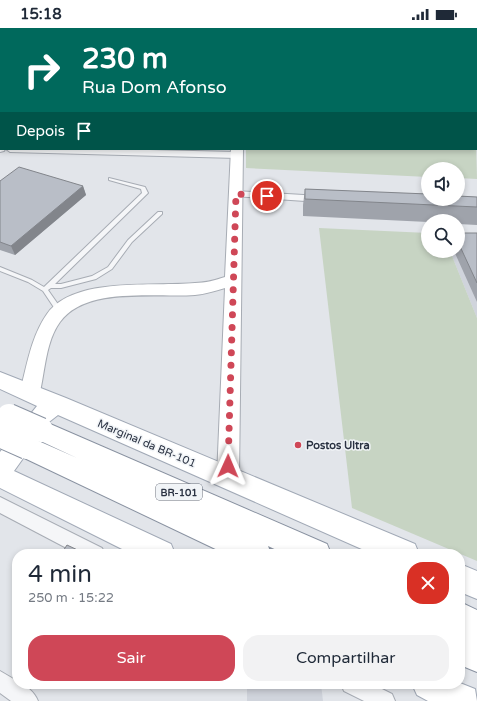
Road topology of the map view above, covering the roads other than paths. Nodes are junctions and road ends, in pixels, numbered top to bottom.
1 (96, 150) edge
2 (237, 152) edge
3 (111, 179) dead end
4 (236, 194) junction
5 (329, 199) edge
6 (160, 213) dead end
7 (0, 269) edge
8 (233, 281) junction
9 (47, 288) junction
10 (59, 310) junction
11 (0, 380) edge
12 (30, 392) junction
13 (58, 404) junction
14 (3, 421) edge
15 (34, 438) junction
16 (0, 441) edge
17 (0, 470) edge
18 (0, 476) edge
19 (228, 477) junction
20 (0, 505) edge
21 (86, 549) edge
22 (151, 549) edge
23 (247, 549) edge
24 (305, 549) edge
25 (393, 549) edge
26 (465, 580) edge
27 (477, 585) edge
28 (465, 620) edge
29 (477, 626) edge
30 (465, 650) edge
31 (477, 656) edge
32 (0, 681) edge
33 (361, 689) edge
34 (438, 689) edge
35 (382, 700) edge
36 (28, 701) edge
37 (463, 701) edge

1 - 2 street
2 - 4 main road
3 - 9 lane
4 - 5 street
4 - 8 main road
6 - 9 lane
7 - 9 lane
8 - 10 main road
8 - 19 main road
9 - 10 lane
10 - 12 main road
11 - 12 main road, Marginal da BR-101
12 - 13 main road, Marginal da BR-101
12 - 16 main road
13 - 17 main road
13 - 19 main road, Marginal da BR-101
14 - 15 highway, BR-101, bridge
15 - 23 highway, BR-101
15 - 24 highway, BR-101
18 - 22 main road
19 - 25 main road, Marginal da BR-101
20 - 21 street
26 - 27 main road
28 - 29 highway
30 - 31 highway
32 - 36 street
33 - 35 street
34 - 37 main road

